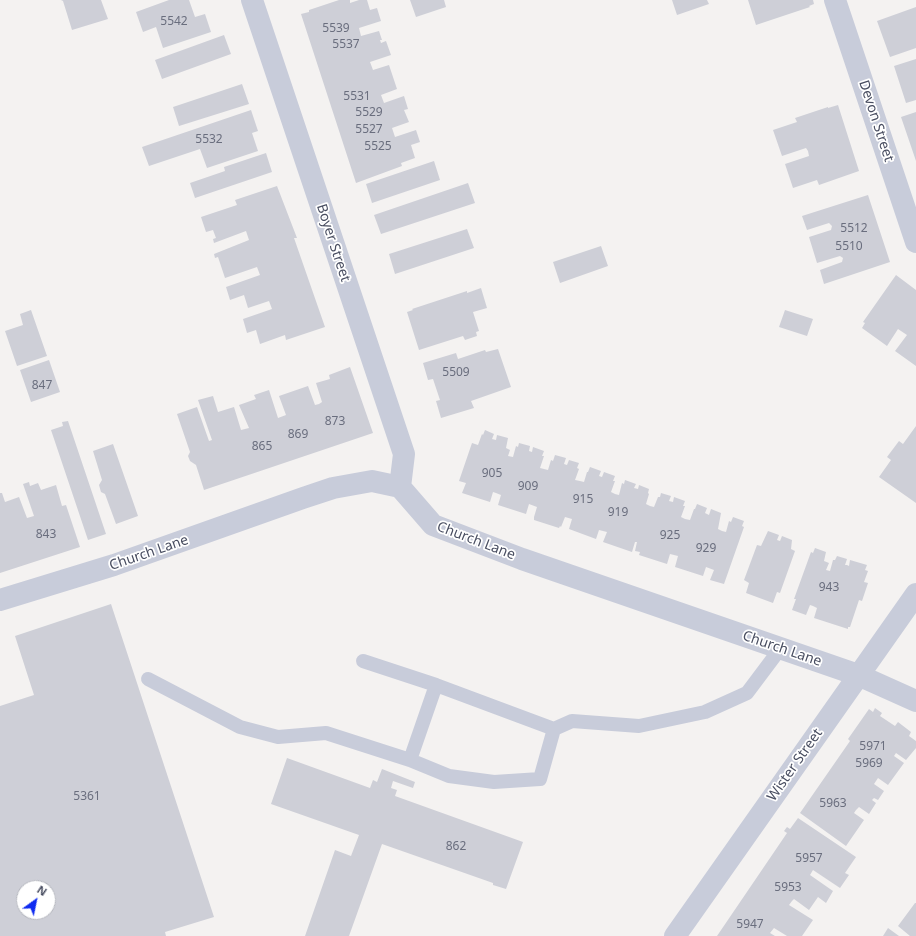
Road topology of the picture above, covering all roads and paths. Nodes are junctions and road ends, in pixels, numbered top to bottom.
1 (252, 0) edge
2 (835, 0) edge
3 (916, 242) edge
4 (400, 487) junction
5 (916, 594) edge
6 (0, 600) edge
7 (780, 649) junction
8 (364, 661) dead end
9 (858, 675) junction
10 (148, 679) dead end
11 (436, 685) junction
12 (916, 701) edge
13 (554, 729) junction
14 (410, 760) junction
15 (675, 936) edge

1 - 4 street, Boyer Street
2 - 3 street, Devon Street
4 - 6 street, Church Lane
4 - 7 street, Church Lane
5 - 9 street, Wister Street
7 - 9 street, Church Lane
7 - 13 lane
8 - 11 lane
9 - 12 street, Church Lane
9 - 15 street, Wister Street
10 - 14 lane
11 - 13 lane
11 - 14 lane
13 - 14 lane

